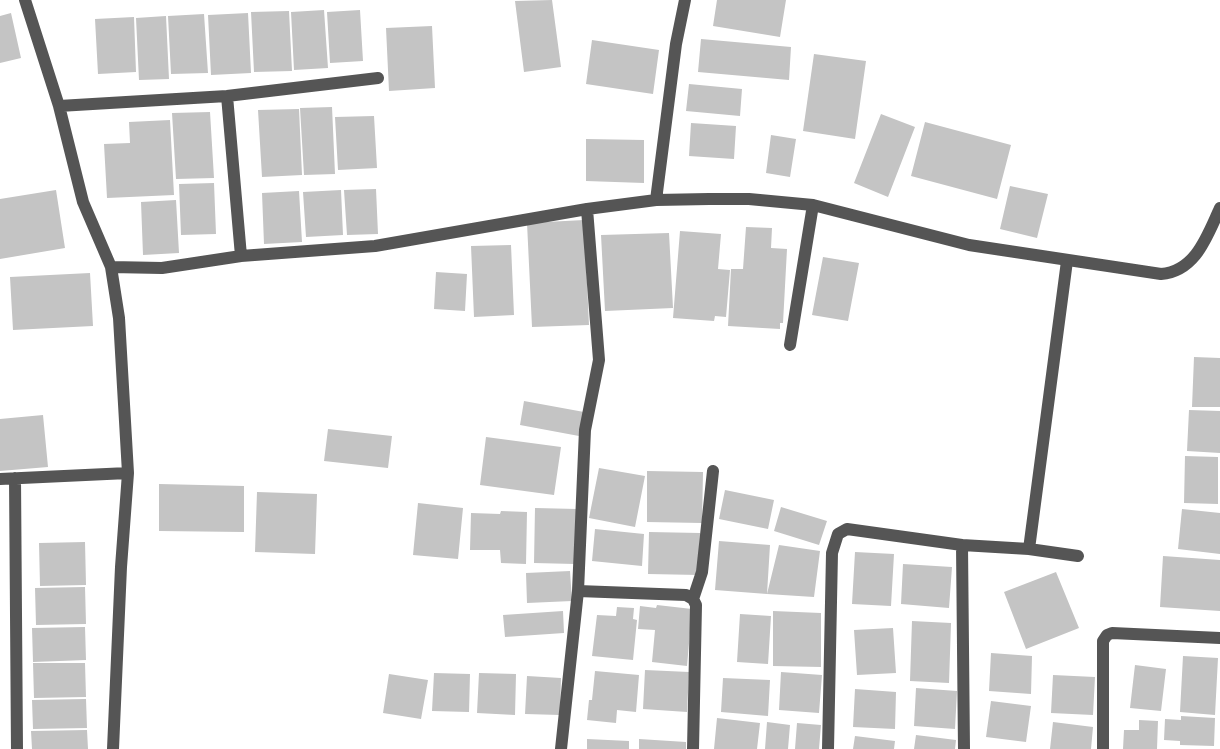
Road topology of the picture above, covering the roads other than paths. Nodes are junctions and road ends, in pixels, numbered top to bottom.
1 (25, 0) edge
2 (685, 0) edge
3 (378, 78) dead end
4 (227, 96) junction
5 (59, 106) junction
6 (656, 200) junction
7 (813, 205) junction
8 (1220, 208) edge
9 (587, 209) junction
10 (241, 256) junction
11 (1067, 261) junction
12 (111, 267) junction
13 (790, 345) dead end
14 (713, 471) dead end
15 (128, 473) junction
16 (15, 478) junction
17 (0, 479) edge
18 (963, 545) junction
19 (1029, 549) junction
20 (1078, 556) dead end
21 (578, 591) junction
22 (693, 599) junction
23 (1220, 638) edge
24 (17, 749) edge
25 (113, 749) edge
26 (561, 749) edge
27 (693, 749) edge
28 (828, 749) edge
29 (964, 749) edge
30 (1103, 749) edge

1 - 5 street
2 - 6 street
3 - 4 street
4 - 5 street
4 - 10 street
5 - 12 street
6 - 7 street
6 - 9 street
7 - 11 street
7 - 13 street
8 - 11 street
9 - 10 street
9 - 21 street
10 - 12 street
11 - 19 street
12 - 15 street
14 - 22 street
15 - 16 street
15 - 25 street
16 - 17 street
16 - 24 street
18 - 19 street
18 - 28 street
18 - 29 street
19 - 20 street
21 - 22 street
21 - 26 street
22 - 27 street
23 - 30 street

